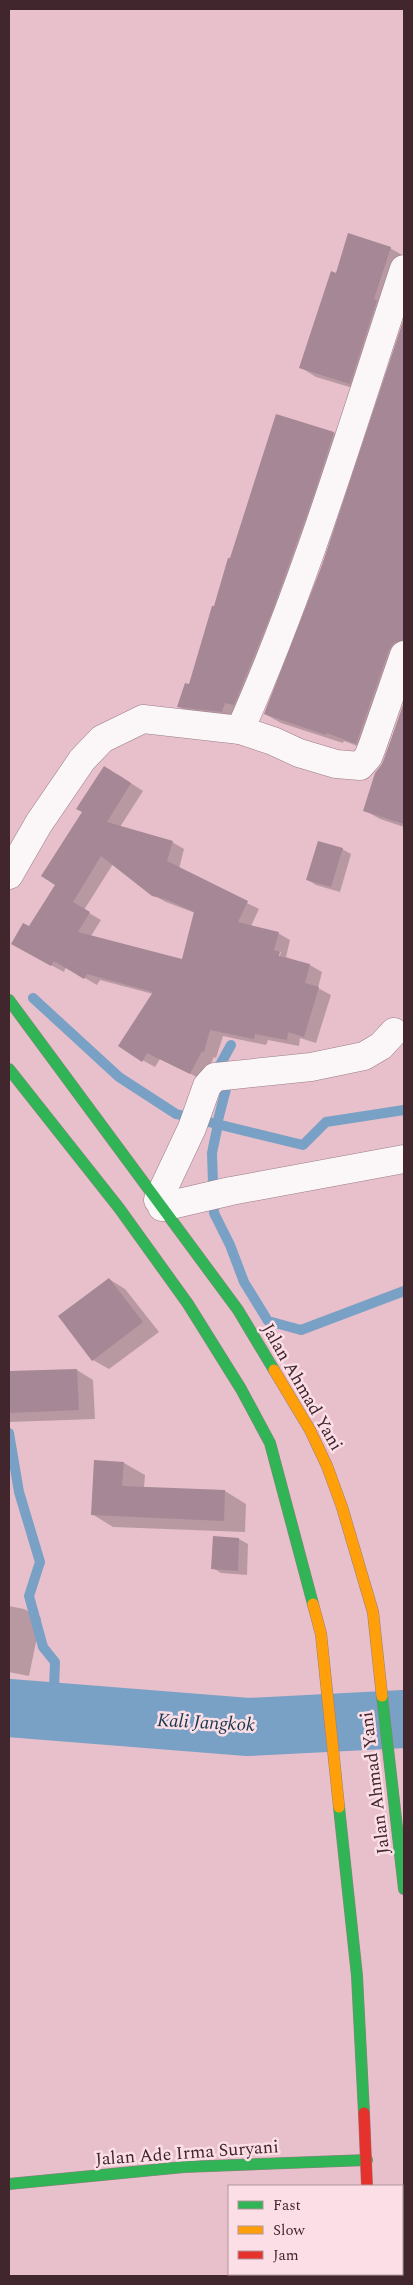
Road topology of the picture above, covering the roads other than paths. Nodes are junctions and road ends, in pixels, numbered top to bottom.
1 (404, 269) edge
2 (404, 655) edge
3 (240, 730) junction
4 (9, 875) edge
5 (9, 1000) edge
6 (394, 1032) dead end
7 (12, 1069) edge
8 (404, 1159) edge
9 (160, 1204) junction
10 (404, 1889) edge
11 (368, 2160) junction
12 (9, 2184) edge
13 (367, 2185) edge

1 - 3 street
2 - 3 street
3 - 4 street
5 - 9 main road, Jalan Ahmad Yani
6 - 9 street
7 - 11 main road
8 - 9 street
9 - 10 main road, Jalan Ahmad Yani
11 - 12 main road, Jalan Ade Irma Suryani
11 - 13 main road

